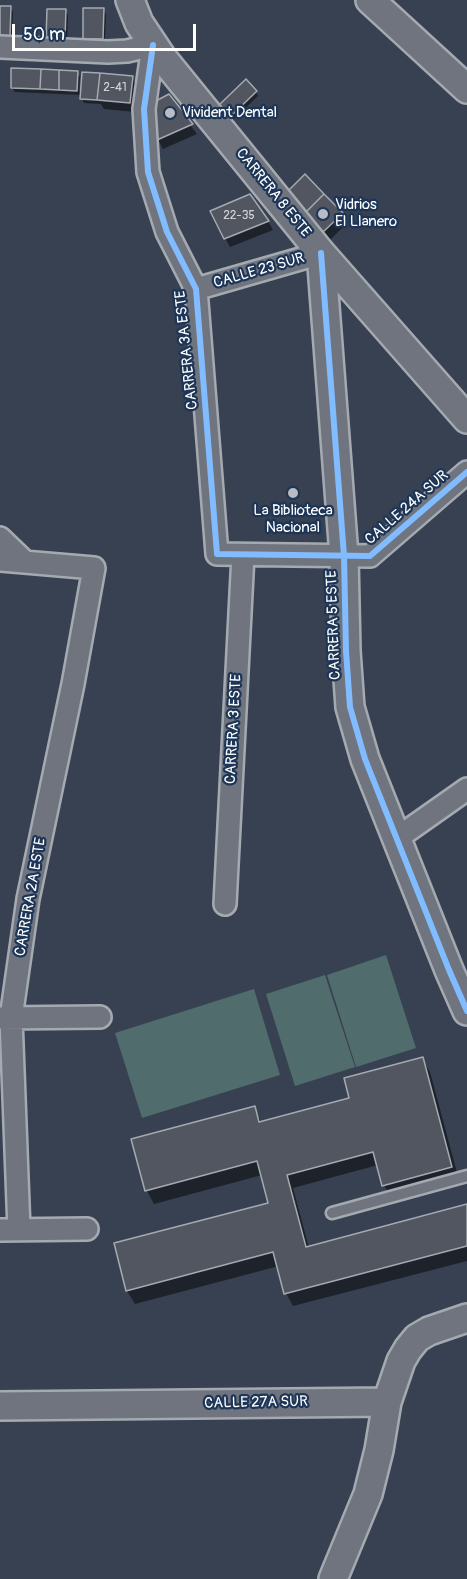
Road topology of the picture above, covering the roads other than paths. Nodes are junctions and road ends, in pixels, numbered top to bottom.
1 (130, 0) edge
2 (370, 0) edge
3 (153, 45) junction
4 (0, 47) edge
5 (467, 88) edge
6 (321, 253) junction
7 (196, 289) junction
8 (467, 419) edge
9 (467, 472) edge
10 (0, 538) edge
11 (217, 555) joint
12 (243, 555) junction
13 (344, 556) junction
14 (0, 560) edge
15 (25, 562) junction
16 (467, 789) edge
17 (396, 839) junction
18 (225, 904) dead end
19 (467, 1011) edge
20 (100, 1017) dead end
21 (5, 1018) edge
22 (467, 1176) edge
23 (332, 1213) dead end
24 (87, 1229) dead end
25 (9, 1230) edge
26 (467, 1318) edge
27 (387, 1402) junction
28 (0, 1406) edge
29 (333, 1579) edge

1 - 3 street
2 - 5 street
3 - 4 street
3 - 6 street, CARRERA 8 ESTE
3 - 7 street, CARRERA 3A ESTE
6 - 7 street, CALLE 23 SUR
6 - 8 street, CARRERA 8 ESTE
6 - 13 street, CARRERA 5 ESTE
7 - 11 street, CARRERA 3A ESTE
9 - 13 street, CALLE 24A SUR
10 - 15 street
11 - 12 street, CALLE 24A SUR
12 - 13 street, CALLE 24A SUR
12 - 18 street, CARRERA 3 ESTE
13 - 17 street, CARRERA 5 ESTE
14 - 15 street
15 - 21 street, CARRERA 2A ESTE
16 - 17 street
17 - 19 street, CARRERA 5 ESTE
20 - 21 street
21 - 25 street, CARRERA 2A ESTE
22 - 23 lane
24 - 25 street
26 - 27 street
27 - 28 street, CALLE 27A SUR
27 - 29 street

